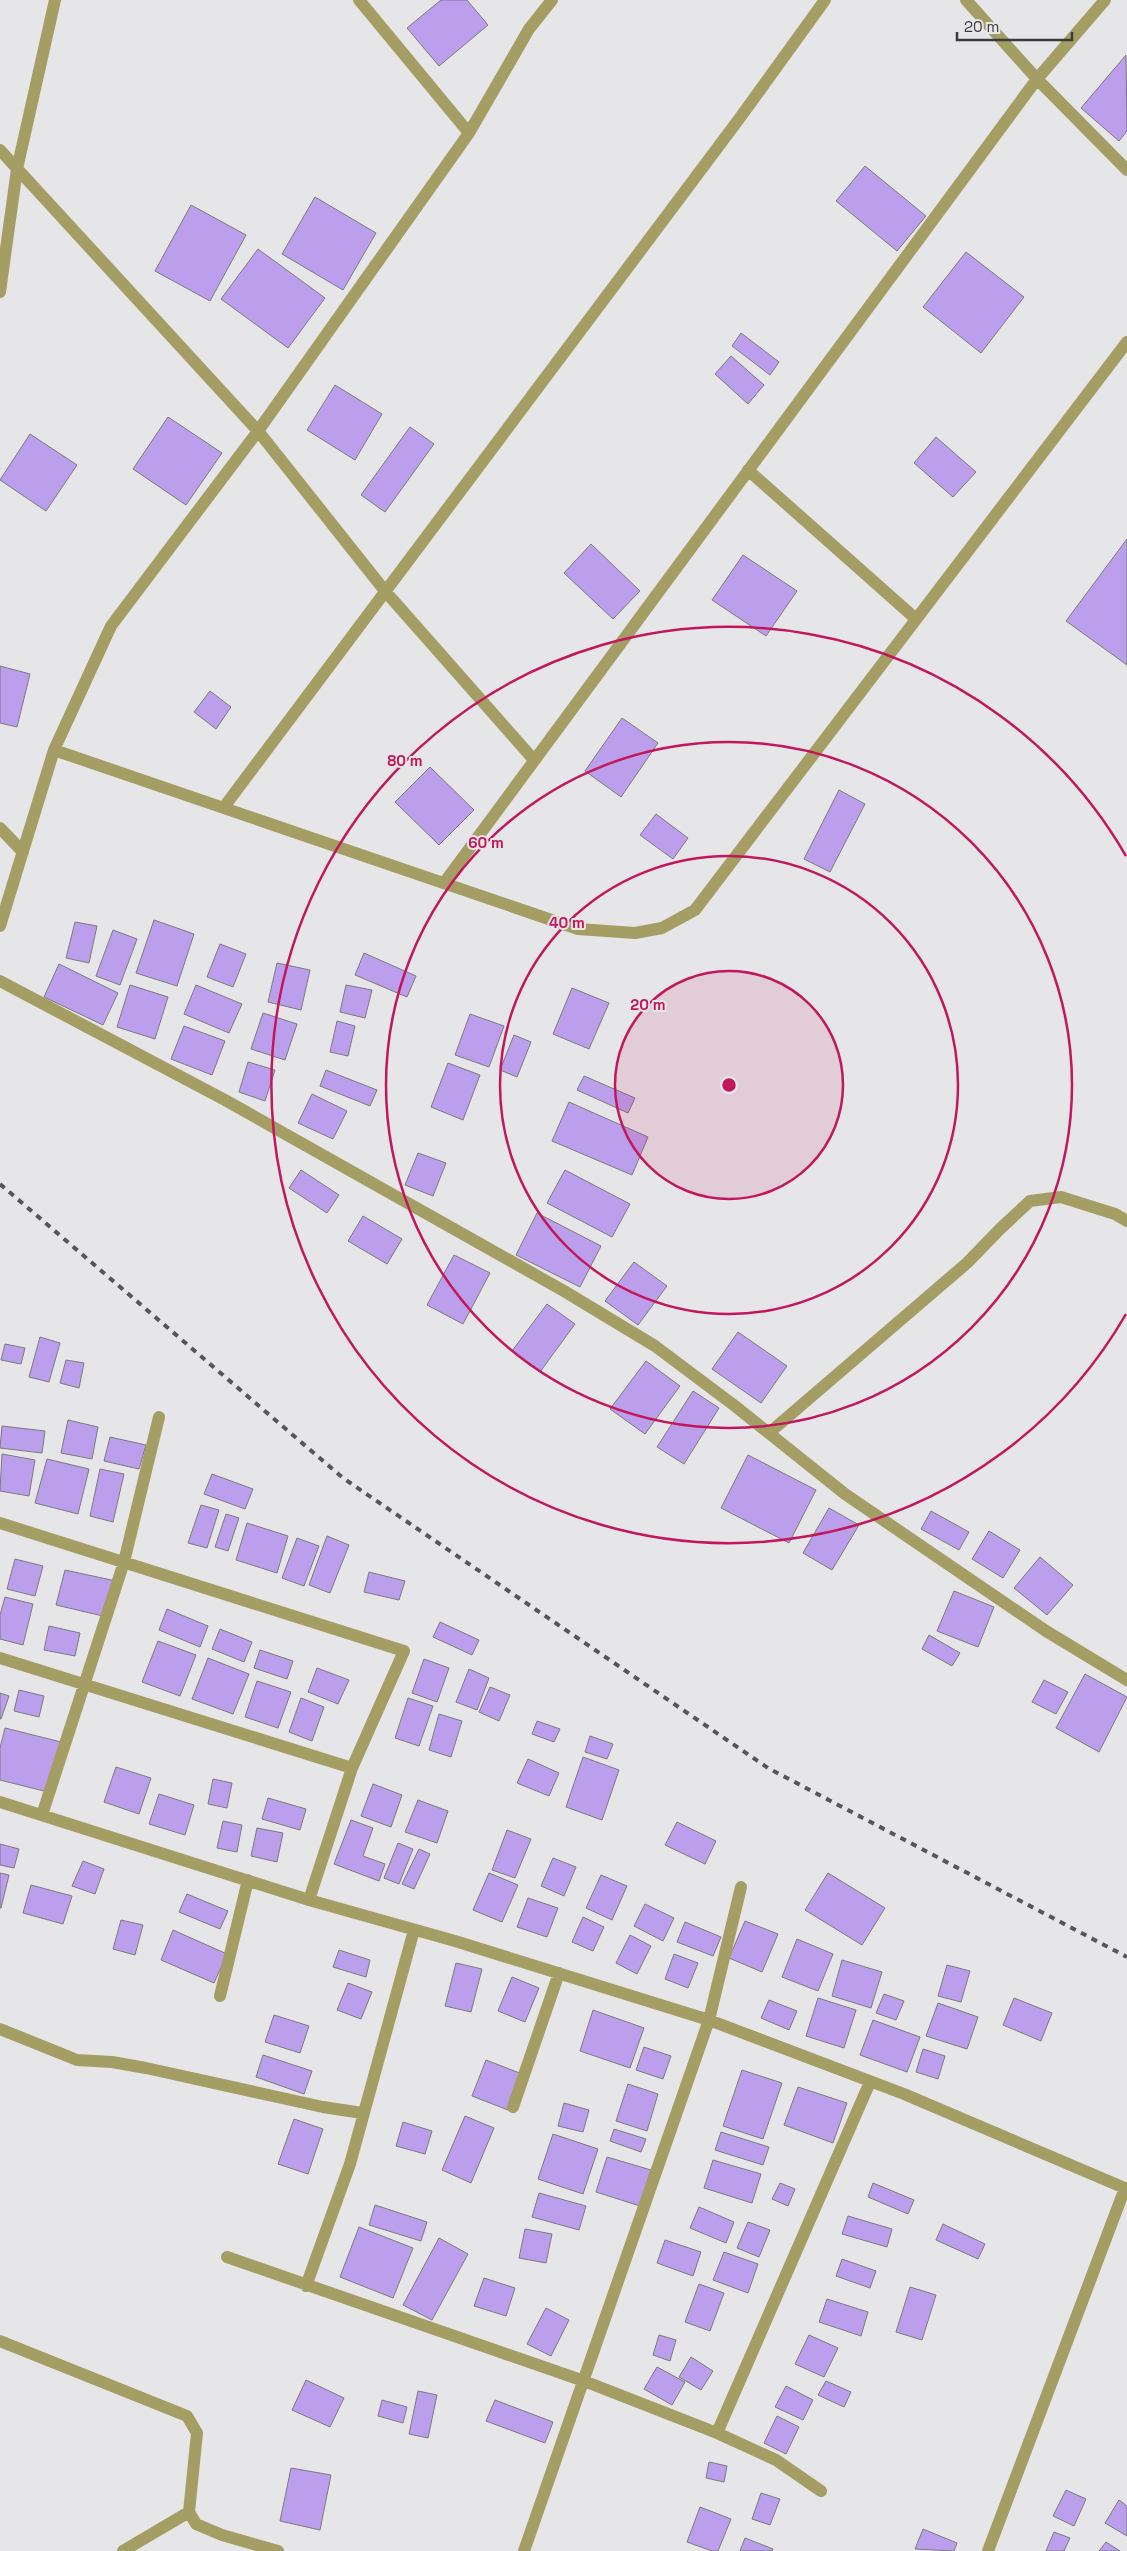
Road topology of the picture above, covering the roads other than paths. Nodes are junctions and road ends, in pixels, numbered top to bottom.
1 (55, 0) edge
2 (360, 0) edge
3 (552, 0) edge
4 (825, 0) edge
5 (966, 0) edge
6 (1105, 0) edge
7 (1036, 80) junction
8 (469, 133) junction
9 (0, 150) edge
10 (17, 169) junction
11 (1127, 170) edge
12 (0, 292) edge
13 (1127, 342) edge
14 (258, 431) junction
15 (748, 470) junction
16 (386, 591) junction
17 (916, 619) junction
18 (54, 750) junction
19 (534, 760) junction
20 (224, 807) junction
21 (0, 828) edge
22 (23, 852) junction
23 (444, 883) junction
24 (0, 926) edge
25 (0, 981) edge
26 (1127, 1221) edge
27 (159, 1417) dead end
28 (769, 1432) junction
29 (0, 1523) edge
30 (124, 1562) junction
31 (0, 1658) edge
32 (1127, 1680) edge
33 (84, 1684) junction
34 (352, 1768) junction
35 (0, 1802) edge
36 (42, 1815) junction
37 (248, 1880) junction
38 (741, 1887) dead end
39 (309, 1900) junction
40 (414, 1930) junction
41 (559, 1974) junction
42 (220, 1996) dead end
43 (709, 2020) junction
44 (0, 2029) edge
45 (870, 2082) junction
46 (513, 2107) dead end
47 (362, 2114) junction
48 (1126, 2189) edge
49 (226, 2257) dead end
50 (306, 2286) junction
51 (0, 2341) edge
52 (584, 2381) junction
53 (717, 2433) junction
54 (821, 2491) dead end
55 (189, 2512) junction
56 (123, 2551) edge
57 (278, 2551) edge
58 (524, 2551) edge
59 (988, 2551) edge

1 - 10 street
2 - 8 street
3 - 8 street
4 - 16 street
5 - 7 street
6 - 7 street
7 - 11 street
7 - 15 street
8 - 14 street
9 - 10 street
10 - 12 street
10 - 14 street
13 - 17 street
14 - 16 street
14 - 18 street
15 - 17 street
15 - 19 street
16 - 19 street
16 - 20 street
17 - 23 street
18 - 20 street
18 - 22 street
19 - 23 street
20 - 23 street
21 - 22 street
22 - 24 street
25 - 28 street
26 - 28 street
27 - 30 street
28 - 32 street
29 - 30 street
30 - 33 street
30 - 34 street
31 - 33 street
33 - 34 street
33 - 36 street
34 - 39 street
35 - 36 street
36 - 37 street
37 - 39 street
37 - 42 street
38 - 43 street
39 - 40 street
40 - 41 street
40 - 47 street
41 - 43 street
41 - 46 street
43 - 45 street
43 - 52 street
44 - 47 street
45 - 48 street
45 - 53 street
47 - 50 street
48 - 59 street
49 - 50 street
50 - 52 street
51 - 55 street
52 - 53 street
52 - 58 street
53 - 54 street
55 - 56 street
55 - 57 street

